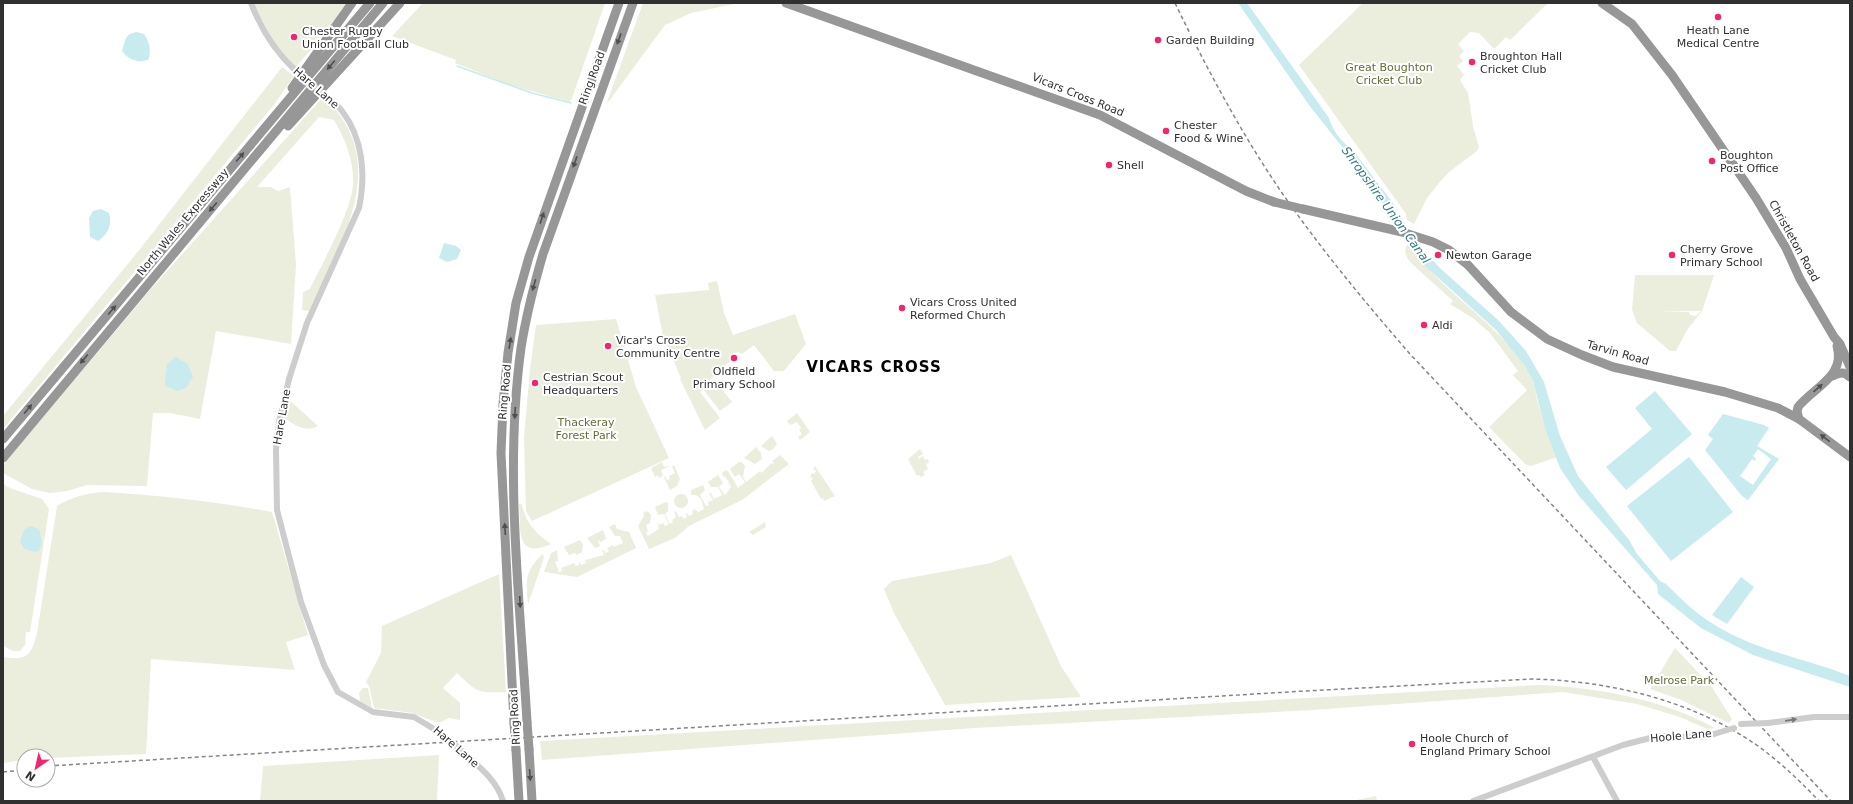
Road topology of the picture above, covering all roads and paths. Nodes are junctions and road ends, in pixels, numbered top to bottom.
1 (251, 3) edge
2 (352, 3) edge
3 (370, 3) edge
4 (383, 3) edge
5 (400, 3) edge
6 (615, 3) edge
7 (619, 3) edge
8 (623, 3) edge
9 (633, 3) edge
10 (786, 3) edge
11 (1602, 3) edge
12 (611, 25) junction
13 (268, 124) junction
14 (246, 166) junction
15 (1402, 232) joint
16 (1834, 337) junction
17 (1850, 367) edge
18 (1832, 376) junction
19 (1850, 377) edge
20 (1804, 400) junction
21 (1778, 408) junction
22 (1799, 419) junction
23 (3, 439) edge
24 (1850, 457) edge
25 (3, 458) edge
26 (1850, 717) edge
27 (1593, 757) junction
28 (503, 801) edge
29 (519, 801) edge
30 (532, 801) edge
31 (1473, 801) edge
32 (1617, 801) edge

1 - 28 street, Hare Lane, bridge
2 - 13 highway
3 - 13 highway, North Wales Expressway
4 -> 14 highway, North Wales Expressway
5 - 14 highway
6 - 12 highway
7 - 12 highway, Ring Road
8 - 12 highway
9 -> 30 highway, Ring Road, bridge
10 - 15 highway, Vicars Cross Road, bridge
11 - 16 highway, Christleton Road
29 -> 12 highway, Ring Road, bridge
23 -> 13 highway, North Wales Expressway
14 -> 25 highway, North Wales Expressway
15 - 21 highway, Tarvin Road
16 - 17 highway, Christleton Road
16 - 18 highway
18 - 19 highway
20 -> 18 highway
20 - 21 highway
20 - 22 highway
21 - 22 highway, Tarvin Road
24 -> 22 highway, Tarvin Road
27 -> 26 street, Hoole Lane, bridge
27 - 31 street, Hoole Lane
27 - 32 street

